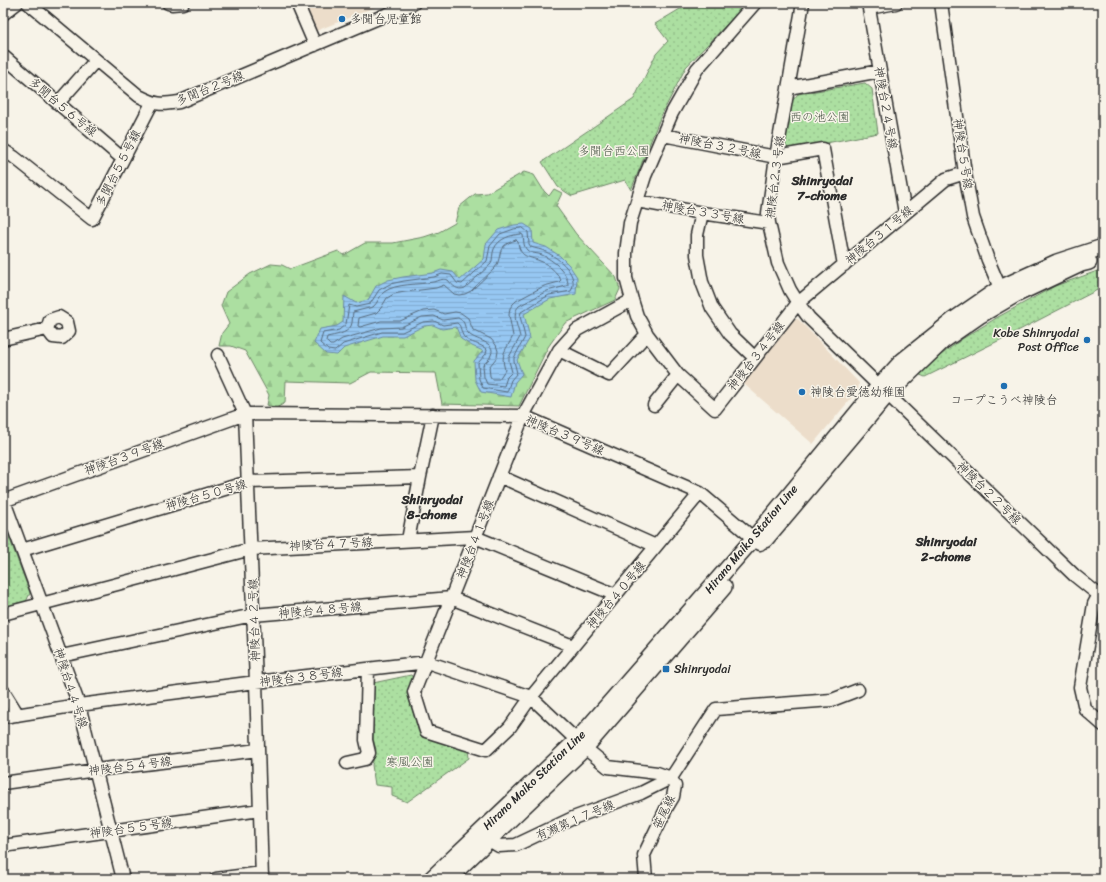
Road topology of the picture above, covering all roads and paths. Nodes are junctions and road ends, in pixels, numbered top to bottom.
1 (17, 3) edge
2 (28, 3) edge
3 (168, 3) edge
4 (183, 3) edge
5 (297, 3) edge
6 (414, 3) edge
7 (755, 3) edge
8 (804, 3) edge
9 (896, 3) edge
10 (941, 3) edge
11 (868, 5) edge
12 (3, 14) edge
13 (315, 45) junction
14 (3, 56) edge
15 (96, 60) junction
16 (880, 71) junction
17 (788, 88) junction
18 (58, 103) junction
19 (152, 103) junction
20 (663, 135) junction
21 (3, 150) edge
22 (776, 157) junction
23 (123, 159) junction
24 (965, 173) junction
25 (637, 201) junction
26 (702, 213) junction
27 (905, 213) junction
28 (769, 223) junction
29 (1103, 247) edge
30 (1103, 257) edge
31 (844, 265) junction
32 (1004, 294) junction
33 (632, 300) junction
34 (798, 303) junction
35 (47, 329) dead end
36 (646, 334) junction
37 (3, 339) edge
38 (560, 350) junction
39 (218, 355) dead end
40 (755, 358) junction
41 (678, 375) junction
42 (883, 390) junction
43 (654, 405) dead end
44 (245, 414) junction
45 (433, 415) junction
46 (523, 416) junction
47 (499, 476) junction
48 (420, 477) junction
49 (248, 482) junction
50 (700, 493) junction
51 (4, 501) edge
52 (475, 537) junction
53 (408, 540) junction
54 (757, 542) junction
55 (656, 546) junction
56 (251, 549) junction
57 (22, 550) junction
58 (616, 595) junction
59 (1101, 596) edge
60 (451, 598) junction
61 (42, 603) junction
62 (3, 614) edge
63 (254, 615) junction
64 (573, 646) junction
65 (61, 656) junction
66 (426, 662) junction
67 (368, 669) junction
68 (256, 682) junction
69 (858, 690) dead end
70 (3, 691) edge
71 (531, 697) junction
72 (79, 705) junction
73 (18, 715) junction
74 (3, 717) edge
75 (1103, 725) edge
76 (581, 744) junction
77 (258, 750) junction
78 (347, 763) dead end
79 (96, 770) junction
80 (671, 778) junction
81 (3, 783) edge
82 (260, 810) junction
83 (111, 830) junction
84 (485, 836) junction
85 (3, 846) edge
86 (452, 874) edge
87 (262, 876) edge
88 (123, 879) edge
89 (216, 879) edge
90 (432, 879) edge
91 (646, 879) edge

1 - 12 street
2 - 15 street
3 - 4 street
5 - 13 street
6 - 13 street, 多聞台２号線
7 - 20 street
8 - 17 street, 神陵台２３号線
9 - 11 street
10 - 24 street, 神陵台５号線
11 - 16 street, 神陵台２４号線
13 - 19 street, 多聞台２号線
14 - 18 street, 多聞台５６号線
15 - 18 street
15 - 19 street
16 - 17 street
16 - 27 street, 神陵台２４号線
17 - 22 street, 神陵台２３号線
18 - 23 street, 多聞台５６号線
19 - 23 street, 多聞台５５号線
20 - 22 street, 神陵台３２号線
20 - 25 street
21 - 23 street, 多聞台５５号線
22 - 28 street, 神陵台２３号線
22 - 31 street
24 - 27 street, 神陵台３１号線
24 - 32 street, 神陵台５号線
25 - 26 street, 神陵台３３号線
25 - 33 street
26 - 28 street, 神陵台３３号線
26 - 40 street
27 - 31 street, 神陵台３１号線
28 - 34 street, 神陵台２３号線
29 - 32 main road, Hirano Maiko Station Line
30 - 32 main road, Hirano Maiko Station Line
31 - 34 street, 神陵台３１号線
32 - 42 main road, Hirano Maiko Station Line
33 - 36 street
33 - 38 street, 神陵台４１号線
34 - 40 street, 神陵台３４号線
34 - 42 street, 神陵台２３号線
35 - 37 street
36 - 38 street
36 - 41 street
38 - 46 street, 神陵台４１号線
39 - 44 street
40 - 41 street, 神陵台３４号線
41 - 43 street
42 - 54 main road, Hirano Maiko Station Line
42 - 59 street, 神陵台２２号線
44 - 45 street, 神陵台３９号線
44 - 49 street, 神陵台４２号線
44 - 51 street, 神陵台３９号線
45 - 46 street, 神陵台３９号線
45 - 48 street
46 - 47 street, 神陵台４１号線
46 - 50 street, 神陵台３９号線
47 - 52 street, 神陵台４１号線
47 - 55 street
48 - 49 street, 神陵台５０号線
48 - 53 street
49 - 56 street, 神陵台４２号線
49 - 57 street, 神陵台５０号線
50 - 54 street, 神陵台３９号線
50 - 55 street, 神陵台４０号線
51 - 57 street, 神陵台４４号線
52 - 53 street, 神陵台４７号線
52 - 58 street, 神陵台４７号線
52 - 60 street, 神陵台４１号線
53 - 56 street, 神陵台４７号線
54 - 76 main road, Hirano Maiko Station Line
55 - 58 street, 神陵台４０号線
56 - 61 street, 神陵台４７号線
56 - 63 street, 神陵台４２号線
57 - 61 street, 神陵台４４号線
58 - 64 street, 神陵台４０号線
59 - 75 street
60 - 63 street, 神陵台４８号線
60 - 64 street, 神陵台４８号線
60 - 66 street, 神陵台４１号線
61 - 62 street, 神陵台４７号線
61 - 65 street, 神陵台４４号線
63 - 65 street, 神陵台４８号線
63 - 68 street, 神陵台４２号線
64 - 71 street, 神陵台４０号線
65 - 72 street, 神陵台４４号線
66 - 67 street, 神陵台３８号線
66 - 71 street, 神陵台３８号線
66 - 71 street, 神陵台４１号線
67 - 68 street, 神陵台３８号線
67 - 78 street
68 - 72 street, 神陵台３８号線
68 - 77 street, 神陵台４２号線
69 - 80 street, 笹尾線
70 - 73 street
71 - 76 street, 神陵台３８号線
72 - 73 street, 神陵台３８号線
72 - 79 street, 神陵台４４号線
73 - 74 street, 神陵台３８号線
76 - 80 street, 神陵台３８号線
76 - 84 main road, Hirano Maiko Station Line
77 - 79 street, 神陵台５４号線
77 - 82 street, 神陵台４２号線
79 - 81 street, 神陵台５４号線
79 - 83 street, 神陵台４４号線
80 - 84 street, 有瀬第１７号線
80 - 91 street, 笹尾線
82 - 83 street, 神陵台５５号線
82 - 87 street, 神陵台４２号線
83 - 85 street, 神陵台５５号線
83 - 88 street, 神陵台４４号線
84 - 86 main road, Hirano Maiko Station Line
86 - 90 main road, Hirano Maiko Station Line
87 - 89 street

